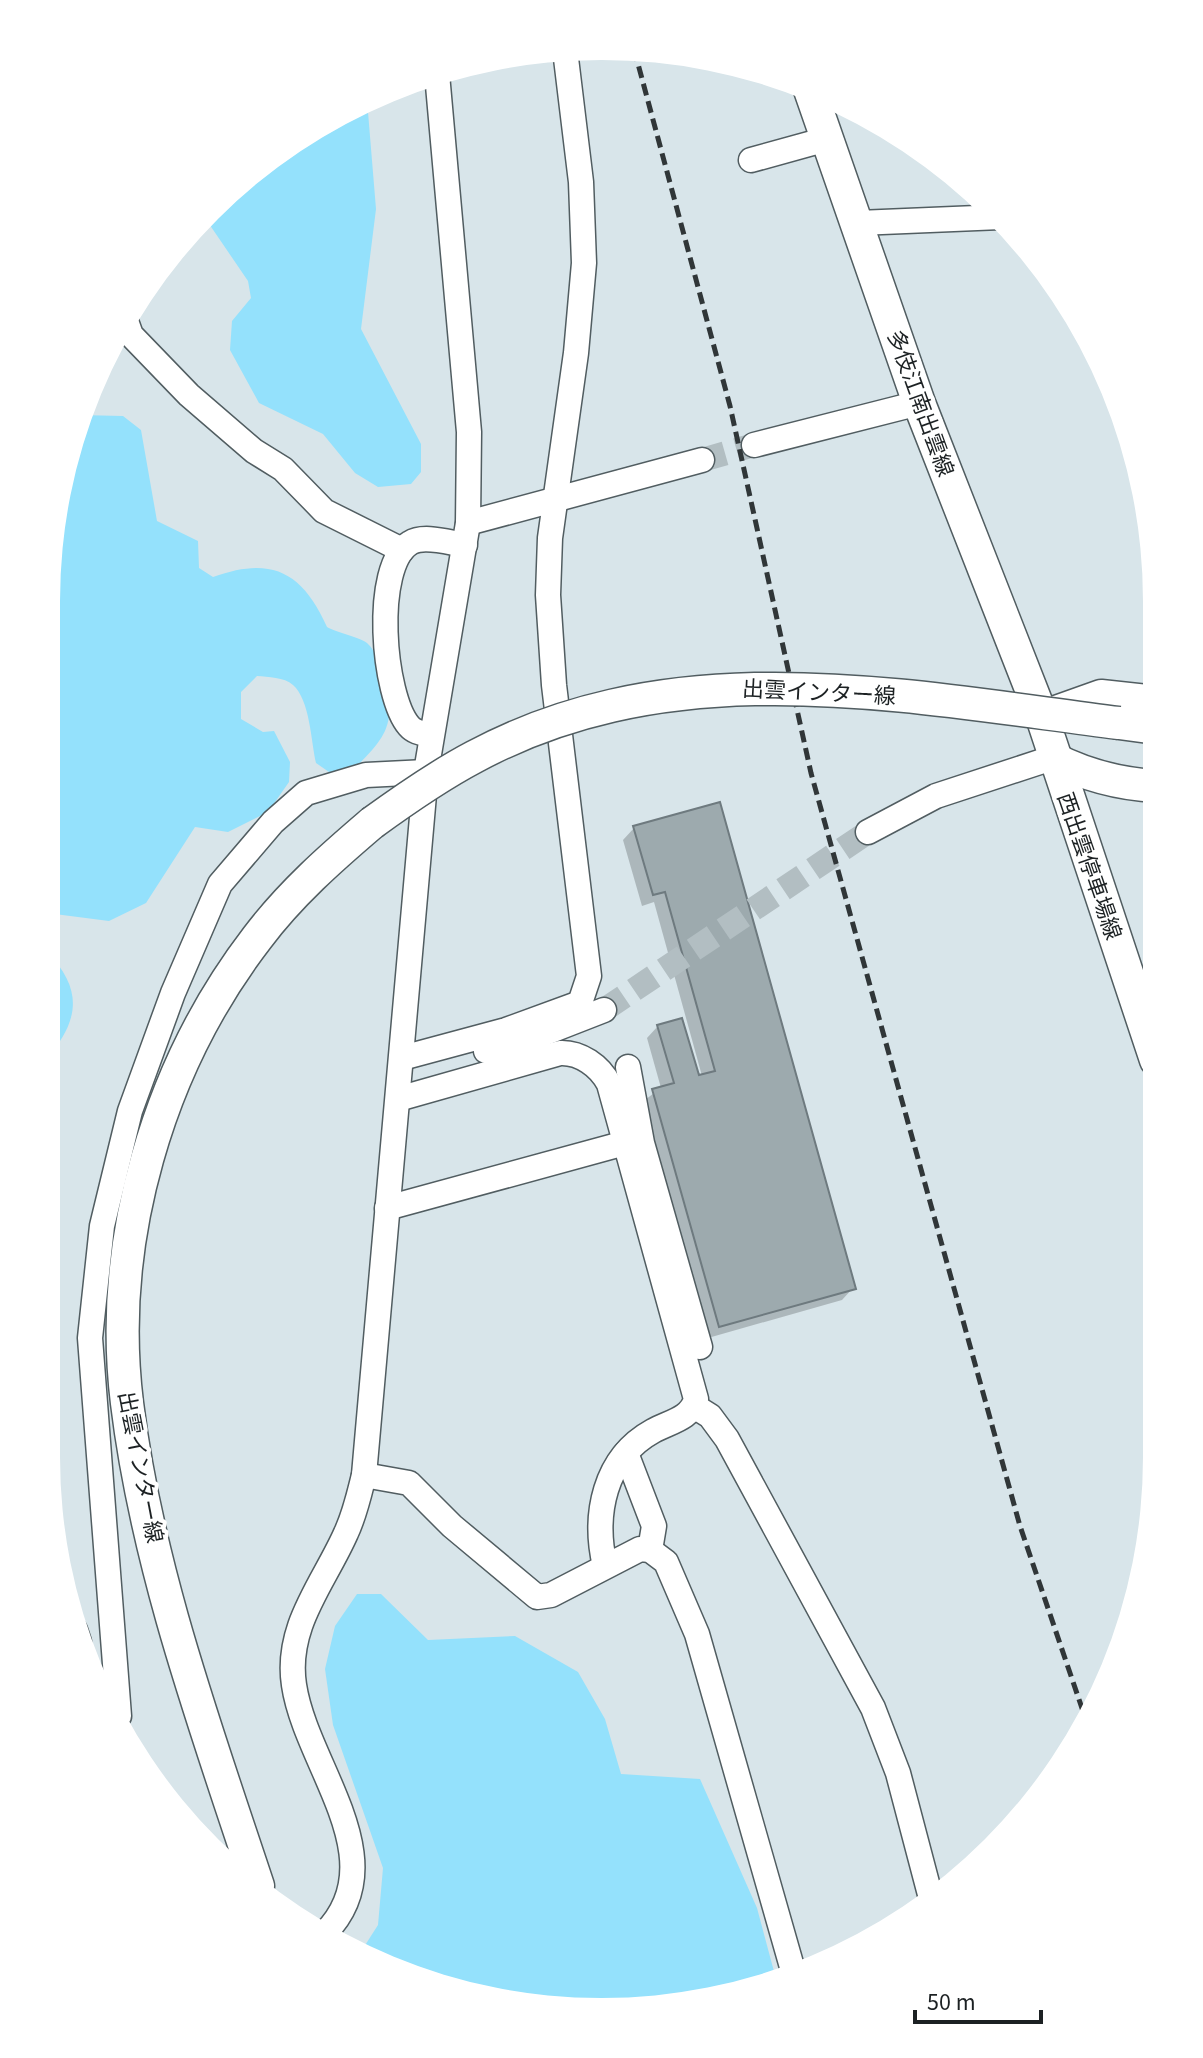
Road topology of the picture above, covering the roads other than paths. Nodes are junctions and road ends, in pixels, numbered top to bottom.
1 (566, 61) edge
2 (438, 85) edge
3 (815, 104) edge
4 (827, 139) junction
5 (751, 160) dead end
6 (983, 218) edge
7 (858, 223) junction
8 (131, 335) edge
9 (919, 403) junction
10 (754, 445) tunnel mouth
11 (702, 460) tunnel mouth
12 (555, 500) junction
13 (467, 534) junction
14 (402, 550) junction
15 (1143, 701) edge
16 (1042, 717) junction
17 (1143, 726) edge
18 (431, 735) junction
19 (1052, 758) junction
20 (426, 772) junction
21 (1140, 785) edge
22 (1078, 828) junction
23 (868, 832) tunnel mouth
24 (604, 1010) tunnel mouth
25 (1143, 1021) edge
26 (402, 1065) junction
27 (628, 1067) dead end
28 (398, 1099) junction
29 (625, 1143) junction
30 (387, 1208) junction
31 (702, 1411) junction
32 (626, 1453) junction
33 (364, 1475) junction
34 (650, 1550) junction
35 (605, 1566) junction
36 (118, 1699) edge
37 (253, 1871) edge
38 (928, 1888) edge
39 (331, 1925) edge
40 (791, 1964) edge

1 - 12 street
2 - 13 street
3 - 4 main road, 多伎江南出雲線
4 - 5 street
4 - 7 main road, 多伎江南出雲線
6 - 7 street
7 - 9 main road, 多伎江南出雲線
8 - 14 street
9 - 10 street
9 - 16 main road, 多伎江南出雲線
11 - 12 street
12 - 13 street
12 - 26 street
13 - 14 street
13 - 18 street
14 - 18 street
15 - 16 main road
16 - 19 main road, 西出雲停車場線
17 - 37 main road, 出雲インター線, bridge
18 - 20 street
19 - 21 main road
19 - 22 main road, 西出雲停車場線
19 - 23 street
20 - 26 street
20 - 36 street
21 - 22 main road
22 - 25 main road, 西出雲停車場線
24 - 26 street
26 - 28 street
27 - 31 street
28 - 29 street
28 - 30 street
29 - 30 street
29 - 31 street
30 - 33 street
31 - 32 street
31 - 38 street
32 - 34 street
32 - 35 street
33 - 35 street
33 - 39 street
34 - 35 street
34 - 40 street

